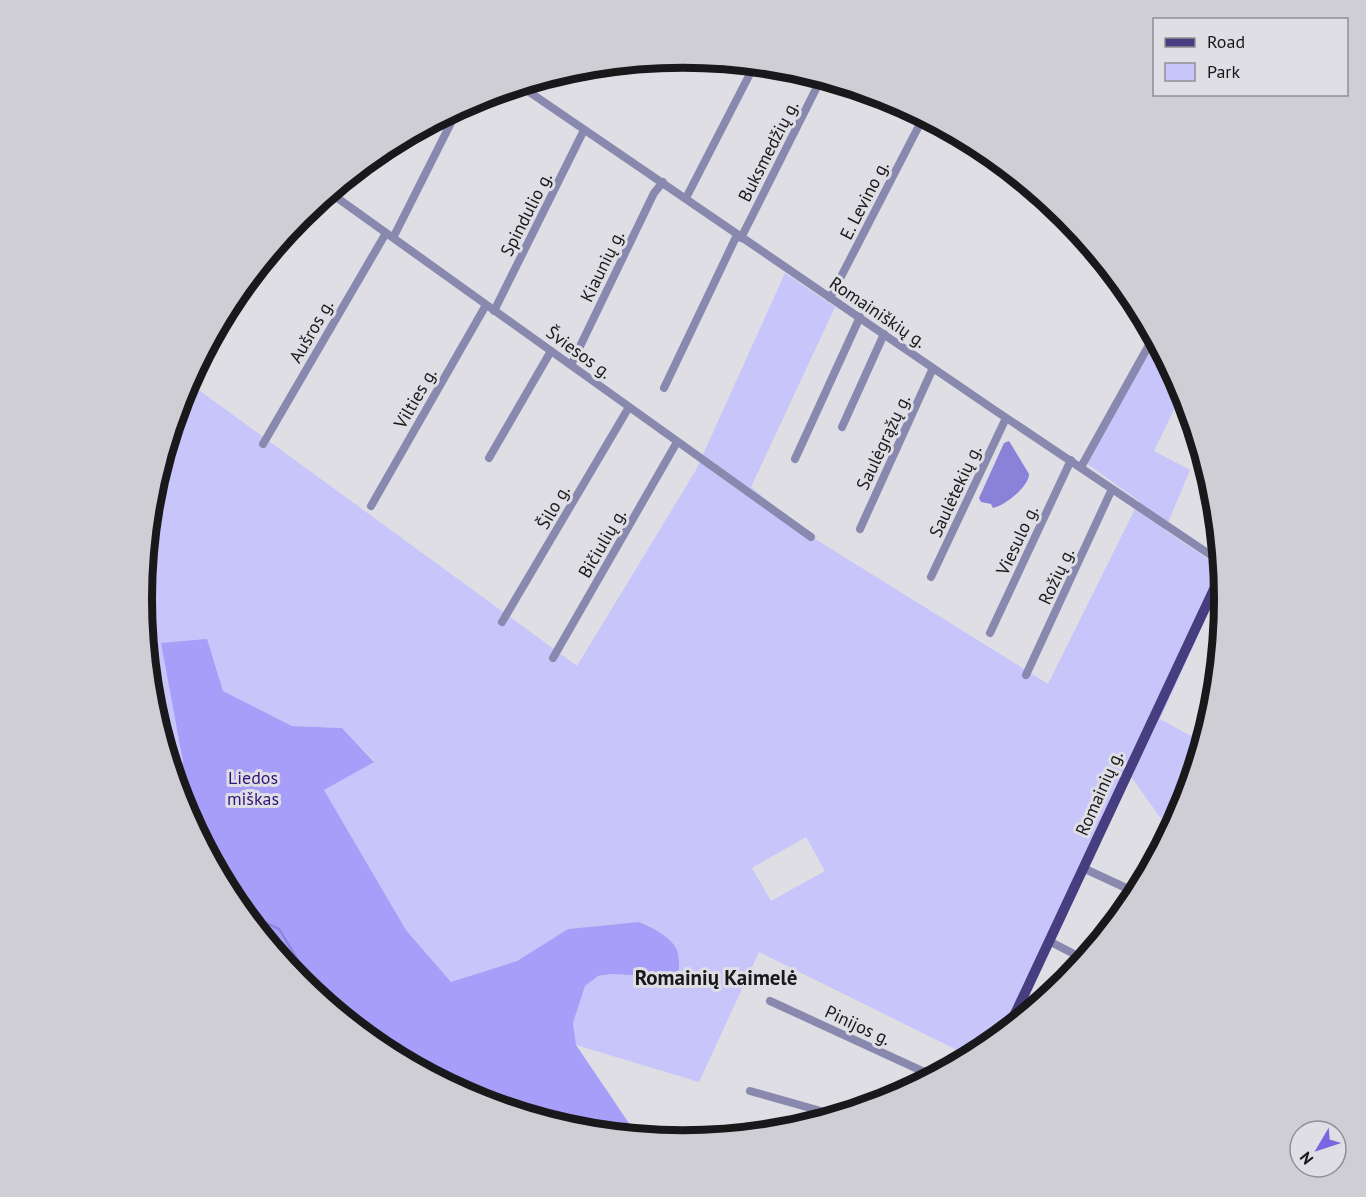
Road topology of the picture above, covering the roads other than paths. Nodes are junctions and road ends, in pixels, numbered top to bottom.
1 (751, 72) edge
2 (818, 86) edge
3 (528, 91) edge
4 (452, 120) edge
5 (920, 123) edge
6 (584, 130) junction
7 (663, 182) junction
8 (336, 197) edge
9 (687, 198) junction
10 (389, 236) junction
11 (739, 236) junction
12 (830, 298) junction
13 (486, 305) junction
14 (494, 311) junction
15 (860, 317) junction
16 (884, 334) junction
17 (1149, 345) edge
18 (551, 351) junction
19 (571, 365) junction
20 (933, 368) junction
21 (664, 388) dead end
22 (629, 407) junction
23 (1006, 418) junction
24 (842, 427) dead end
25 (677, 442) junction
26 (263, 444) dead end
27 (489, 458) dead end
28 (795, 459) dead end
29 (1071, 460) junction
30 (1081, 467) junction
31 (1112, 489) junction
32 (371, 506) dead end
33 (860, 529) dead end
34 (810, 537) dead end
35 (1212, 556) edge
36 (931, 577) dead end
37 (1214, 589) edge
38 (502, 622) dead end
39 (990, 633) dead end
40 (553, 658) dead end
41 (1026, 675) dead end
42 (1083, 868) junction
43 (1128, 889) edge
44 (1049, 940) junction
45 (1076, 955) edge
46 (770, 1001) dead end
47 (1023, 1006) edge
48 (924, 1072) edge
49 (750, 1091) dead end
50 (820, 1111) edge

1 - 9 street
2 - 11 street, Buksmedžių g.
3 - 6 street, Romainiškių g.
4 - 10 street, Aušros g.
5 - 12 street, E. Levino g.
6 - 7 street, Romainiškių g.
6 - 14 street, Spindulio g.
7 - 9 street, Romainiškių g.
7 - 19 street, Kiaunių g.
8 - 10 street, Šviesos g.
9 - 11 street, Romainiškių g.
10 - 13 street, Šviesos g.
10 - 26 street, Aušros g.
11 - 12 street, Romainiškių g.
11 - 21 street, Buksmedžių g.
12 - 15 street, Romainiškių g.
13 - 14 street, Šviesos g.
13 - 32 street, Vilties g.
14 - 18 street, Šviesos g.
15 - 16 street, Romainiškių g.
15 - 28 street
16 - 20 street, Romainiškių g.
16 - 24 street
17 - 30 street
18 - 19 street, Šviesos g.
18 - 27 street
19 - 22 street, Šviesos g.
20 - 23 street, Romainiškių g.
20 - 33 street, Saulėgrąžų g.
22 - 25 street, Šviesos g.
22 - 38 street, Šilo g.
23 - 29 street, Romainiškių g.
23 - 36 street, Saulėtekių g.
25 - 34 street, Šviesos g.
25 - 40 street, Bičiulių g.
29 - 30 street, Romainiškių g.
29 - 39 street, Viesulo g.
30 - 31 street, Romainiškių g.
31 - 35 street, Romainiškių g.
31 - 41 street, Rožių g.
37 - 42 main road, Romainių g.
42 - 43 street
42 - 44 main road, Romainių g.
44 - 45 street
44 - 47 main road, Romainių g.
46 - 48 street, Pinijos g.
49 - 50 street

